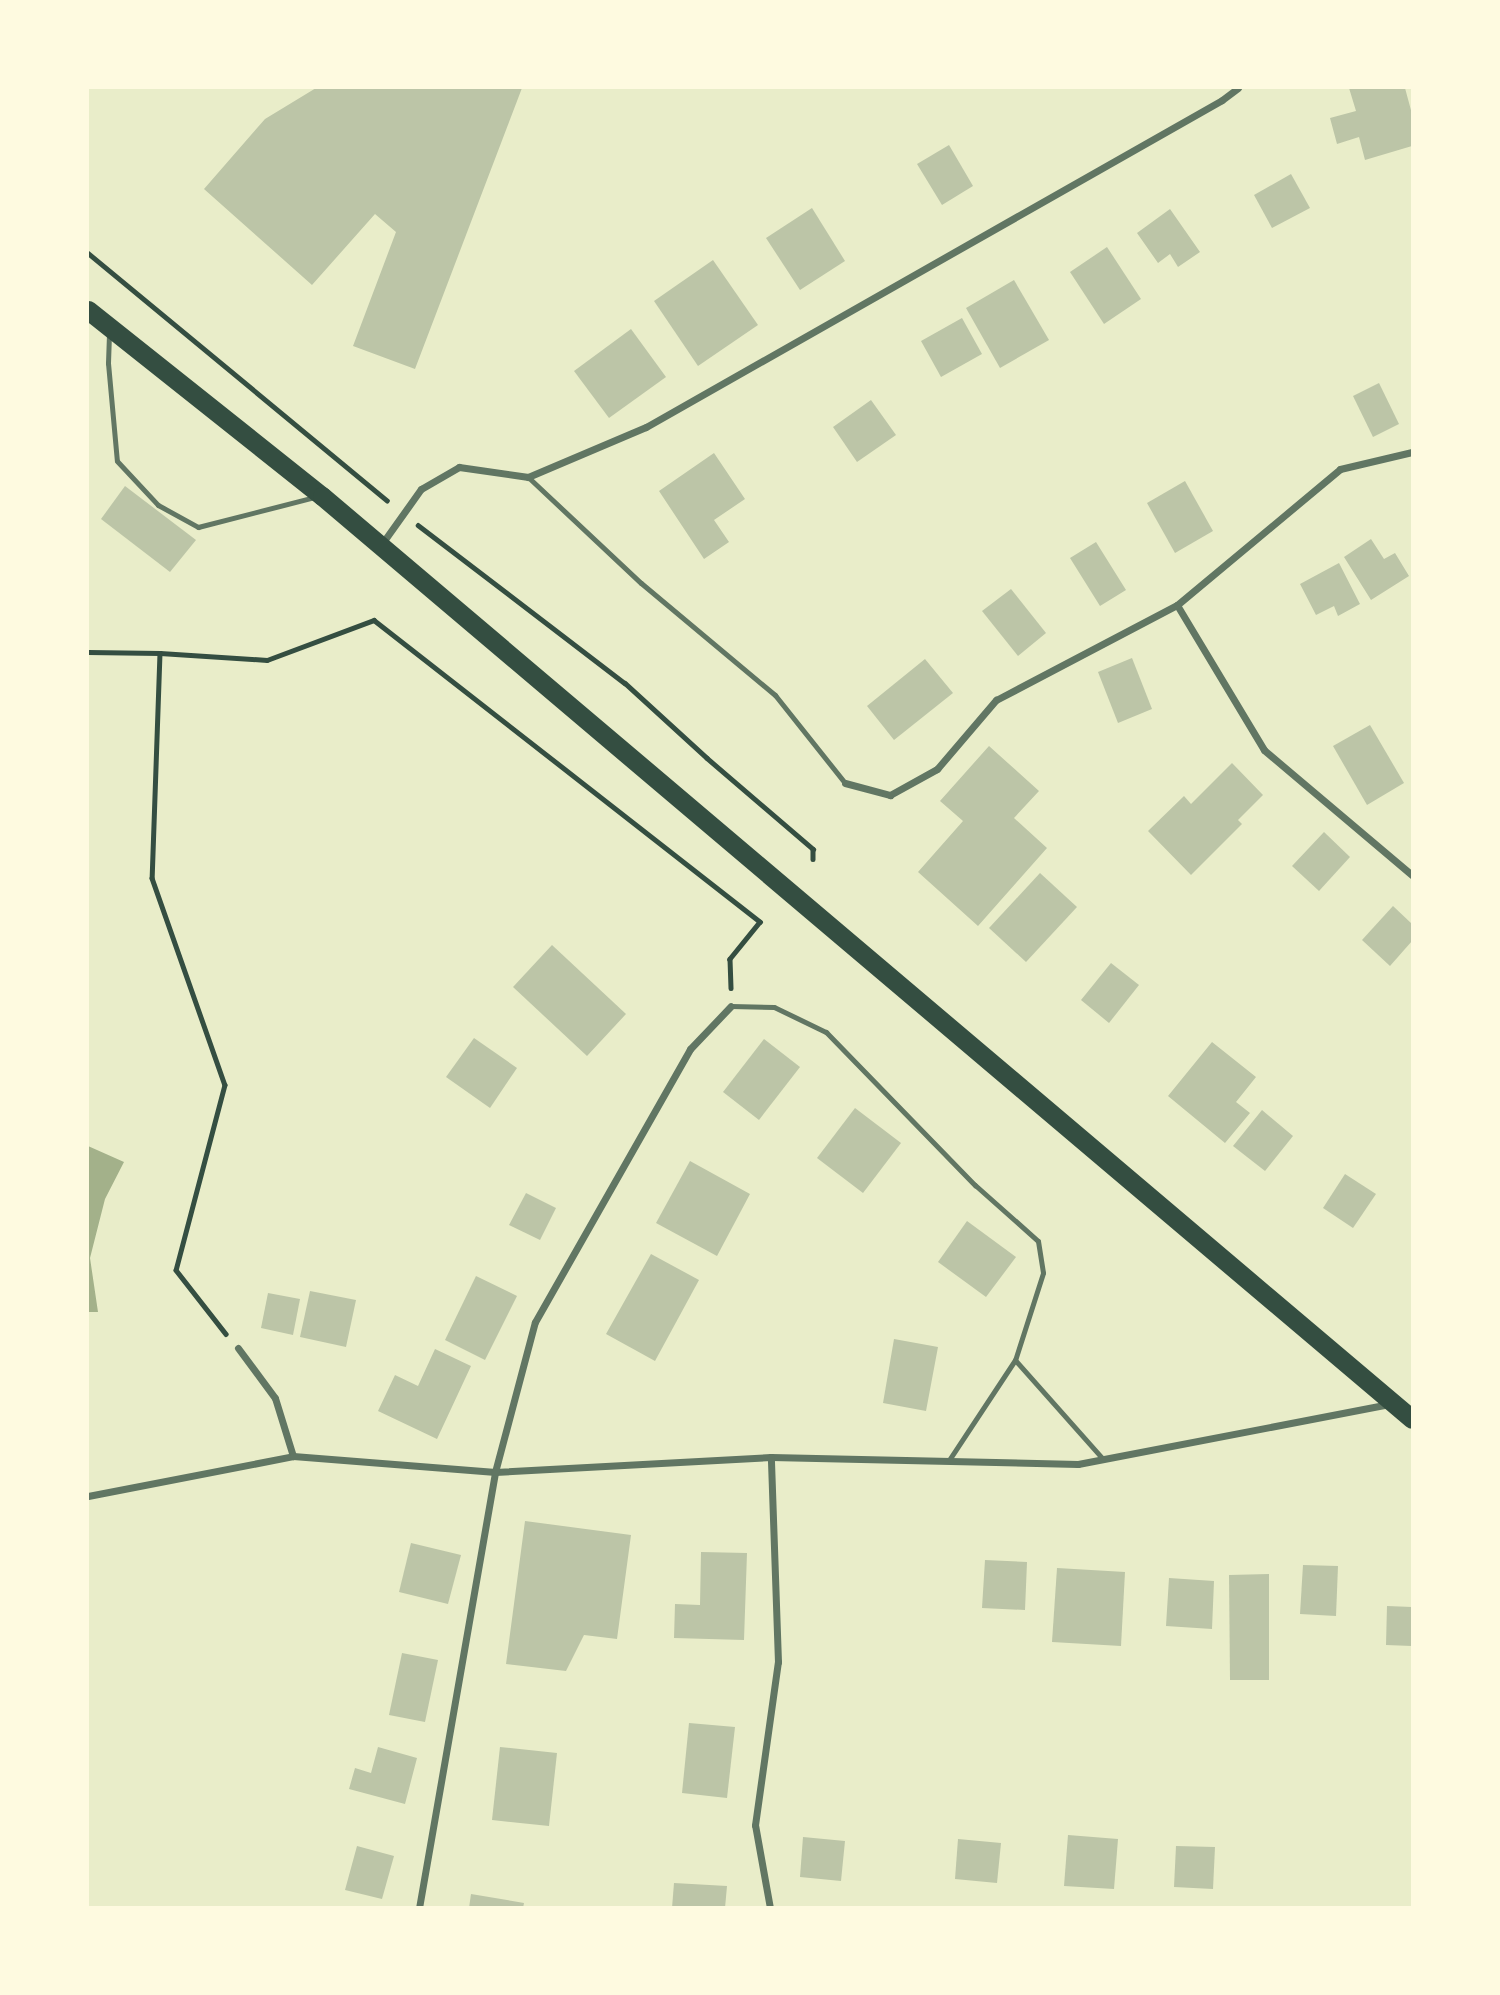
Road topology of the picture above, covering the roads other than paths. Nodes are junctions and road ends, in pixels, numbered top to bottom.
1 (1238, 88) edge
2 (88, 310) edge
3 (110, 327) junction
4 (1412, 452) edge
5 (528, 477) junction
6 (322, 496) junction
7 (381, 545) junction
8 (1177, 605) junction
9 (845, 783) joint
10 (1412, 875) edge
11 (731, 1006) joint
12 (238, 1348) road end
13 (1015, 1360) junction
14 (1393, 1403) junction
15 (1412, 1419) edge
16 (293, 1456) junction
17 (771, 1457) junction
18 (949, 1460) junction
19 (1103, 1460) junction
20 (495, 1472) junction
21 (88, 1496) edge
22 (419, 1908) edge
23 (771, 1908) edge

1 - 5 street
2 - 3 highway
3 - 6 highway
3 - 6 lane
4 - 8 street
5 - 7 street
5 - 9 lane
6 - 7 highway
7 - 14 highway
8 - 9 street
8 - 10 street
11 - 13 lane
11 - 20 street
12 - 16 street
13 - 18 lane
13 - 19 lane
14 - 15 highway
14 - 19 street
16 - 20 street
16 - 21 street
17 - 18 street
17 - 20 street
17 - 23 street
18 - 19 street
20 - 22 street

